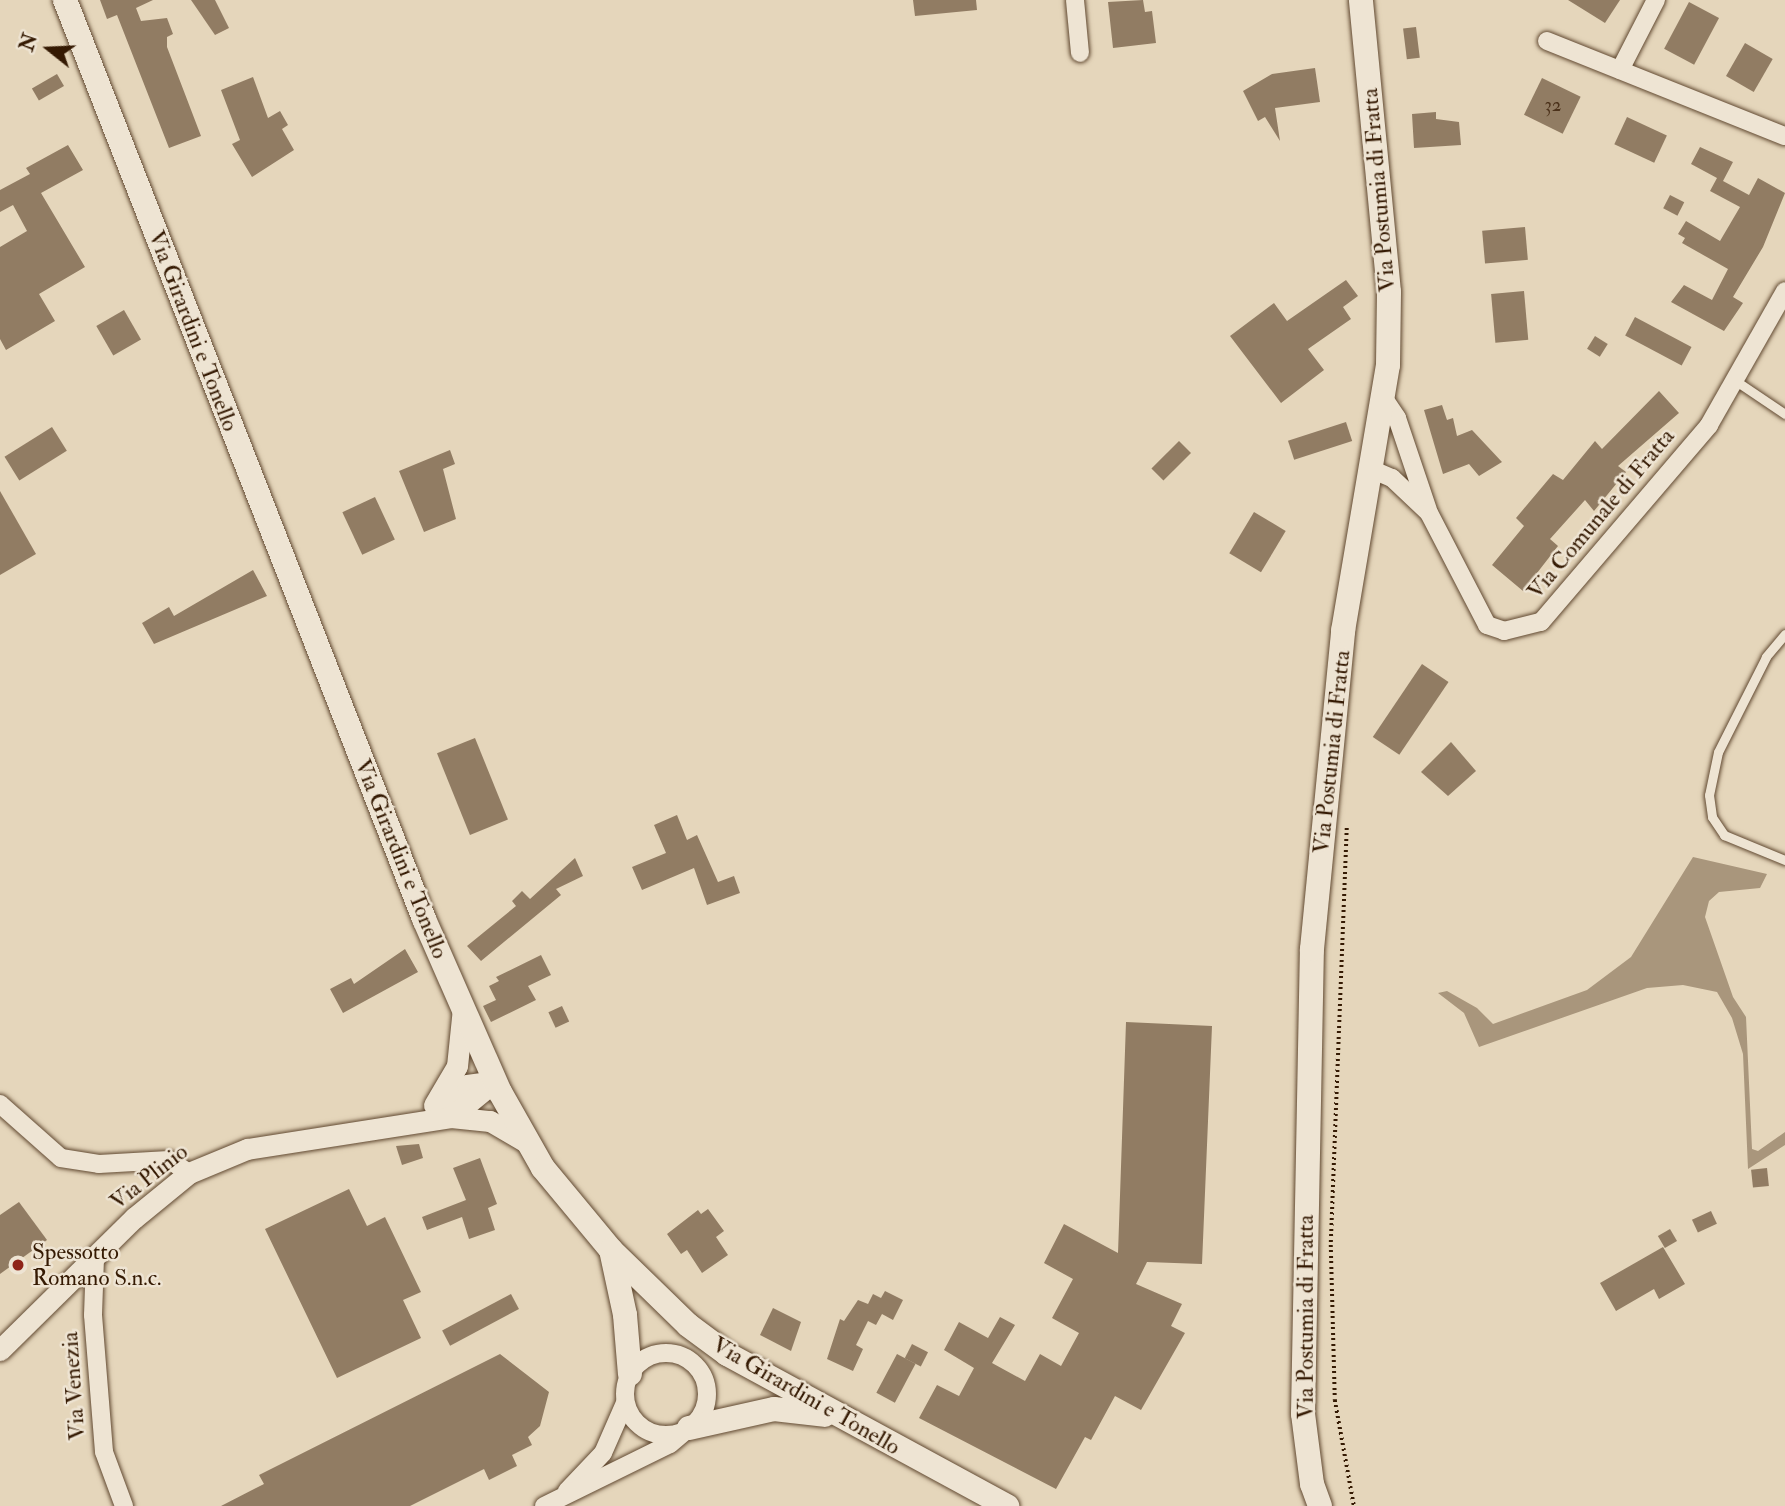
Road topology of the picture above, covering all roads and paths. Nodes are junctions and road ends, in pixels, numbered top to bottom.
1 (65, 0) edge
2 (1075, 0) edge
3 (1362, 0) edge
4 (1656, 0) edge
5 (1548, 41) dead end
6 (1080, 53) dead end
7 (1620, 70) junction
8 (1785, 136) edge
9 (1785, 290) edge
10 (1736, 381) junction
11 (1385, 400) junction
12 (1785, 414) edge
13 (1373, 470) junction
14 (1429, 513) junction
15 (1785, 634) edge
16 (1347, 822) dead end
17 (1785, 860) edge
18 (463, 1008) junction
19 (495, 1081) junction
20 (0, 1104) edge
21 (442, 1111) junction
22 (528, 1143) junction
23 (189, 1173) junction
24 (611, 1250) junction
25 (94, 1258) junction
26 (0, 1350) edge
27 (630, 1374) junction
28 (625, 1403) junction
29 (836, 1416) junction
30 (687, 1429) junction
31 (562, 1496) junction
32 (124, 1506) edge
33 (544, 1506) edge
34 (1007, 1506) edge
35 (1320, 1506) edge
36 (1354, 1506) edge

1 - 18 main road, Via Girardini e Tonello
2 - 6 street
3 - 11 main road, Via Postumia di Fratta
4 - 7 street
5 - 7 street
7 - 8 street
9 - 10 street, Via Comunale di Fratta
10 - 12 lane
10 - 14 street, Via Comunale di Fratta
11 - 13 main road, Via Postumia di Fratta
11 - 14 street
13 - 14 street, Via Comunale di Fratta
13 - 35 main road, Via Postumia di Fratta
15 - 17 lane
16 - 36 path
18 - 19 main road, Via Girardini e Tonello
18 - 21 street
19 - 21 street, Via Plinio
19 - 22 main road, Via Girardini e Tonello
20 - 23 street
21 - 22 street
21 - 23 street, Via Plinio
22 - 24 main road, Via Girardini e Tonello
23 - 25 street, Via Plinio
24 - 27 main road
24 - 29 main road, Via Girardini e Tonello
25 - 26 street, Via Plinio
25 - 32 street, Via Venezia
27 - 28 street
27 - 30 street
28 - 30 street
28 - 31 street
29 - 30 main road
29 - 34 main road, Via Girardini e Tonello
30 - 31 street
31 - 33 street

